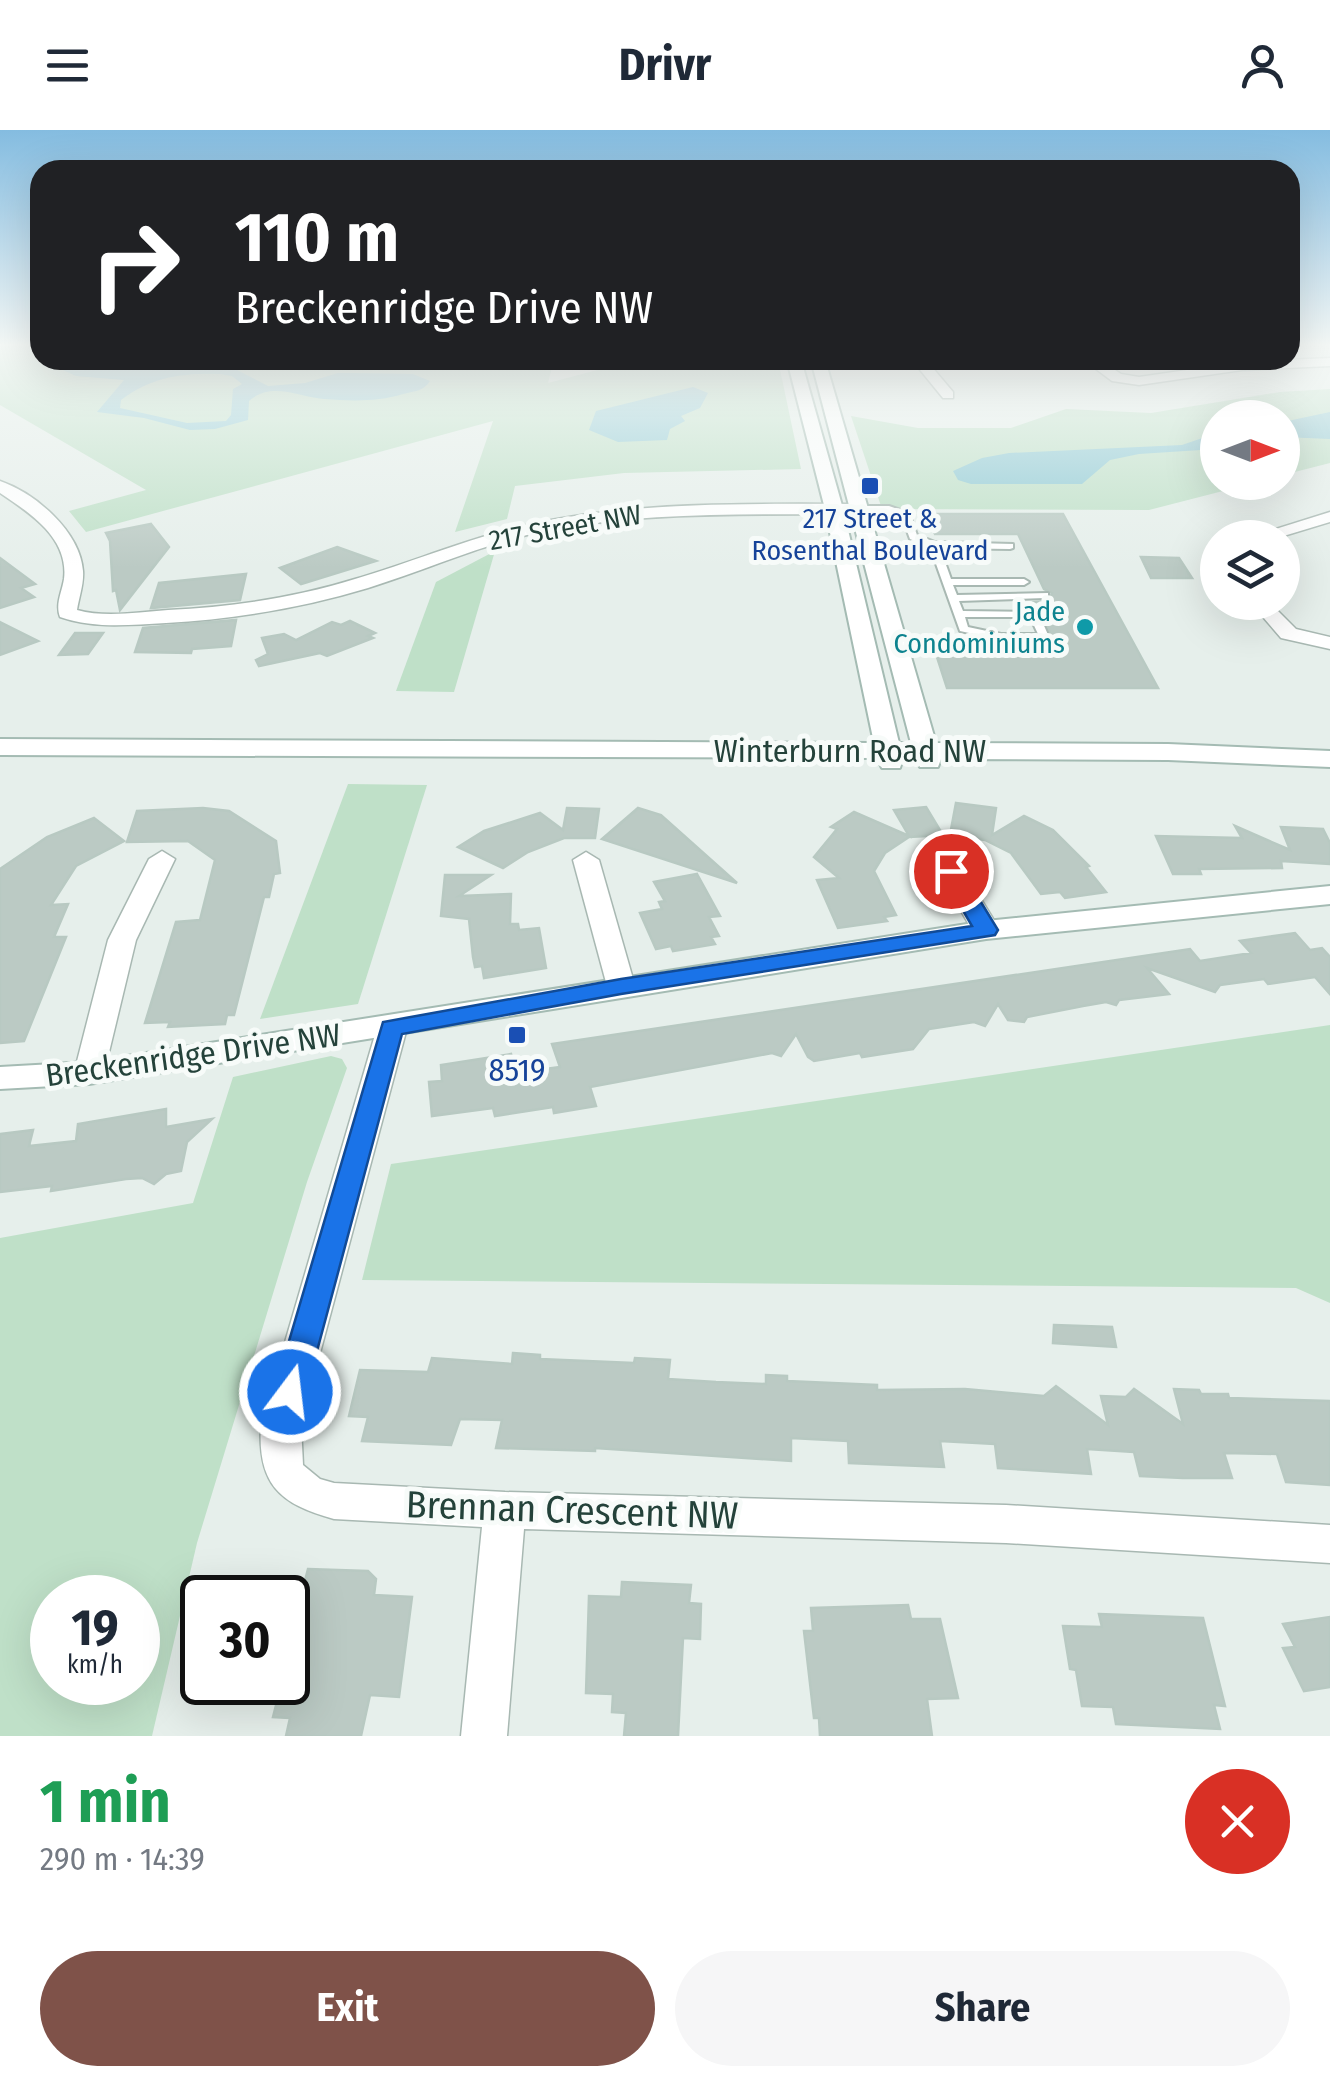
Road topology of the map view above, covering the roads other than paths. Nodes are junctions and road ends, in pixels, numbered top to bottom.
1 (810, 419) edge
2 (835, 419) edge
3 (0, 486) edge
4 (862, 509) junction
5 (834, 510) junction
6 (1330, 517) edge
7 (1300, 526) edge
8 (934, 546) junction
9 (1010, 546) dead end
10 (947, 582) junction
11 (1024, 582) dead end
12 (1042, 597) dead end
13 (952, 598) junction
14 (958, 614) junction
15 (1272, 620) edge
16 (1330, 643) edge
17 (0, 747) edge
18 (890, 757) junction
19 (927, 757) junction
20 (1330, 760) edge
21 (162, 859) dead end
22 (586, 860) dead end
23 (951, 871) dead end
24 (1330, 895) edge
25 (986, 930) junction
26 (621, 986) junction
27 (392, 1028) junction
28 (89, 1073) junction
29 (0, 1078) edge
30 (505, 1510) junction
31 (1330, 1544) edge
32 (484, 1736) edge

1 - 5 street
2 - 4 street
3 - 5 street, 217 Street NW
4 - 5 street, 217 Street NW
4 - 8 lane
4 - 19 street
5 - 18 street
6 - 7 street
8 - 9 lane
8 - 10 lane
10 - 11 lane
10 - 13 lane
12 - 13 lane
13 - 14 lane
14 - 14 lane
15 - 16 street
17 - 18 street, Winterburn Road NW
18 - 19 street, Winterburn Road NW
19 - 20 street, Winterburn Road NW
21 - 28 street
22 - 26 street
23 - 25 street
24 - 25 street, Breckenridge Drive NW
25 - 26 street, Breckenridge Drive NW
26 - 27 street, Breckenridge Drive NW
27 - 28 street, Breckenridge Drive NW
27 - 30 street, Brennan Crescent NW
28 - 29 street, Breckenridge Drive NW
30 - 31 street, Brennan Crescent NW
30 - 32 street

